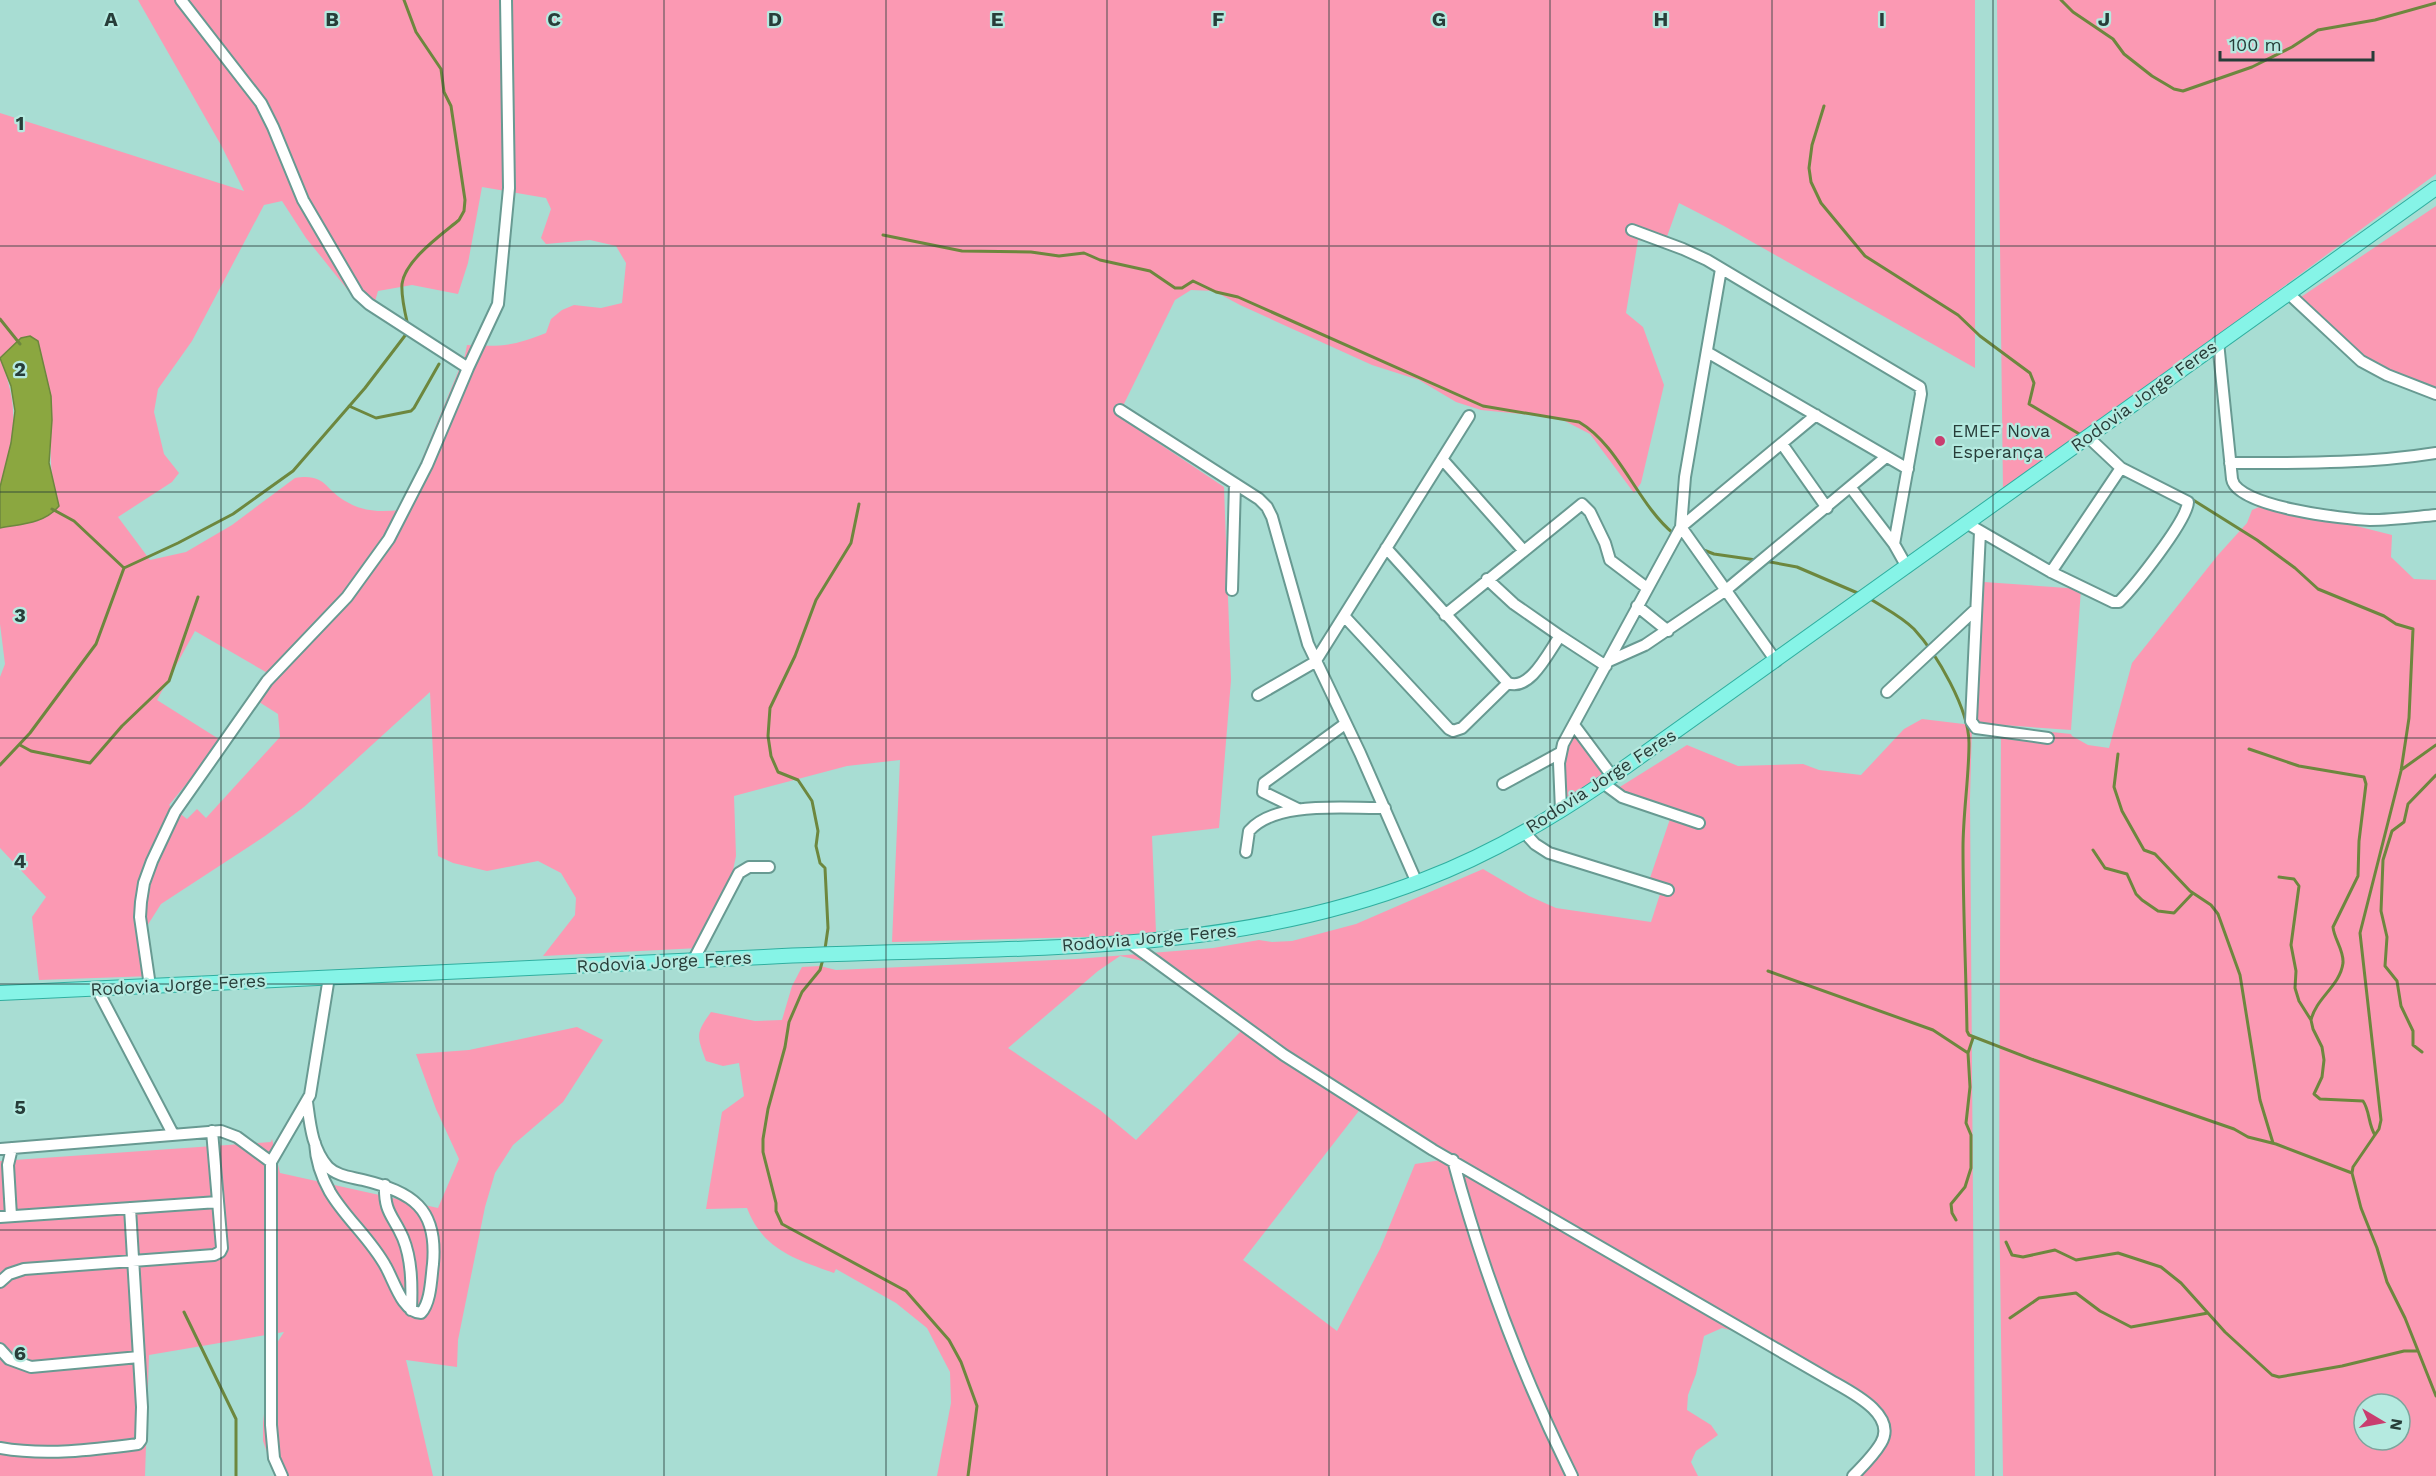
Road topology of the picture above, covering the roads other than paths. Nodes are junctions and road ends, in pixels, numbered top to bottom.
1 (181, 0) edge
2 (506, 0) edge
3 (2436, 188) edge
4 (1632, 230) dead end
5 (1721, 269) junction
6 (2289, 294) junction
7 (2218, 342) junction
8 (1707, 352) junction
9 (468, 368) junction
10 (2436, 394) edge
11 (1120, 410) dead end
12 (1816, 415) junction
13 (1469, 416) dead end
14 (2088, 437) junction
15 (1782, 444) junction
16 (2436, 453) edge
17 (1886, 457) junction
18 (1442, 459) junction
19 (2230, 463) junction
20 (2121, 468) junction
21 (1908, 469) junction
22 (1235, 484) junction
23 (1851, 488) junction
24 (1827, 508) junction
25 (2436, 515) edge
26 (1681, 527) junction
27 (1974, 528) junction
28 (1894, 544) junction
29 (1386, 548) junction
30 (1522, 550) junction
31 (1907, 567) junction
32 (2050, 572) junction
33 (1487, 579) junction
34 (1647, 588) junction
35 (1232, 590) dead end
36 (1726, 590) junction
37 (1637, 606) junction
38 (1976, 609) junction
39 (1445, 615) junction
40 (1344, 616) junction
41 (1668, 631) junction
42 (1560, 636) junction
43 (1776, 661) junction
44 (1315, 662) junction
45 (1608, 663) junction
46 (1508, 683) junction
47 (1887, 692) dead end
48 (1258, 696) dead end
49 (1346, 724) junction
50 (1574, 725) junction
51 (2048, 738) dead end
52 (1560, 753) junction
53 (1608, 779) junction
54 (1503, 784) dead end
55 (1385, 808) junction
56 (1298, 809) junction
57 (1561, 810) junction
58 (1699, 823) dead end
59 (1524, 832) junction
60 (1246, 852) dead end
61 (769, 867) dead end
62 (1417, 883) junction
63 (1668, 890) dead end
64 (1129, 942) junction
65 (693, 961) junction
66 (329, 977) junction
67 (150, 986) junction
68 (97, 989) junction
69 (0, 993) edge
70 (307, 1102) junction
71 (212, 1131) junction
72 (173, 1134) junction
73 (315, 1143) junction
74 (12, 1148) junction
75 (0, 1149) edge
76 (1453, 1160) junction
77 (271, 1162) junction
78 (385, 1185) junction
79 (218, 1202) junction
80 (130, 1208) junction
81 (6, 1217) edge
82 (133, 1262) junction
83 (0, 1282) edge
84 (411, 1310) junction
85 (0, 1349) edge
86 (139, 1357) junction
87 (0, 1448) edge
88 (282, 1476) edge
89 (1572, 1476) edge
90 (1853, 1476) edge

1 - 9 street
2 - 9 street
3 - 6 main road, Rodovia Jorge Feres
4 - 5 street
5 - 8 street
5 - 21 street
6 - 7 main road, Rodovia Jorge Feres
6 - 10 street
7 - 14 main road, Rodovia Jorge Feres
7 - 19 street
8 - 12 street
8 - 26 street
9 - 67 street
11 - 22 street
12 - 15 street
12 - 17 street
13 - 18 street
14 - 20 street
14 - 27 main road, Rodovia Jorge Feres
15 - 24 street
15 - 26 street
16 - 19 street
17 - 21 street
17 - 23 street
18 - 29 street
18 - 30 street
19 - 25 street
20 - 32 street
20 - 32 street
21 - 28 street
22 - 35 street
22 - 44 street
23 - 24 street
23 - 28 street
24 - 36 street
26 - 34 street
26 - 36 street
27 - 31 main road, Rodovia Jorge Feres
27 - 32 street
27 - 38 street
28 - 31 street
29 - 39 street
29 - 40 street
30 - 33 street
30 - 34 street
31 - 43 main road, Rodovia Jorge Feres
33 - 39 street
33 - 42 street
34 - 37 street
36 - 41 street
36 - 43 street
37 - 41 street
37 - 45 street
38 - 47 street
38 - 51 street
39 - 46 street
40 - 44 street
40 - 46 street
41 - 45 street
42 - 45 street
42 - 46 street
43 - 53 main road, Rodovia Jorge Feres
44 - 48 street
44 - 49 street
45 - 50 street
49 - 55 street
49 - 56 street
50 - 52 street
50 - 53 street
52 - 54 street
52 - 57 street
53 - 57 main road, Rodovia Jorge Feres
53 - 58 street
55 - 56 street
55 - 62 street
56 - 60 street
57 - 59 main road, Rodovia Jorge Feres
59 - 62 main road, Rodovia Jorge Feres
59 - 63 street
61 - 65 street
62 - 64 main road, Rodovia Jorge Feres
64 - 65 main road, Rodovia Jorge Feres
64 - 76 street
65 - 66 main road, Rodovia Jorge Feres
66 - 67 main road, Rodovia Jorge Feres
66 - 70 street
67 - 68 main road, Rodovia Jorge Feres
68 - 69 main road, Rodovia Jorge Feres
68 - 72 street
70 - 73 street
70 - 77 street
71 - 72 street
71 - 77 street
71 - 79 street
72 - 74 street
73 - 78 street
73 - 84 street
74 - 75 street
74 - 81 street
76 - 89 street
76 - 90 street
77 - 88 street
78 - 84 street
78 - 84 street
79 - 80 street
79 - 82 street
80 - 81 street
80 - 82 street
82 - 83 street
82 - 86 street
85 - 86 street
86 - 87 street

